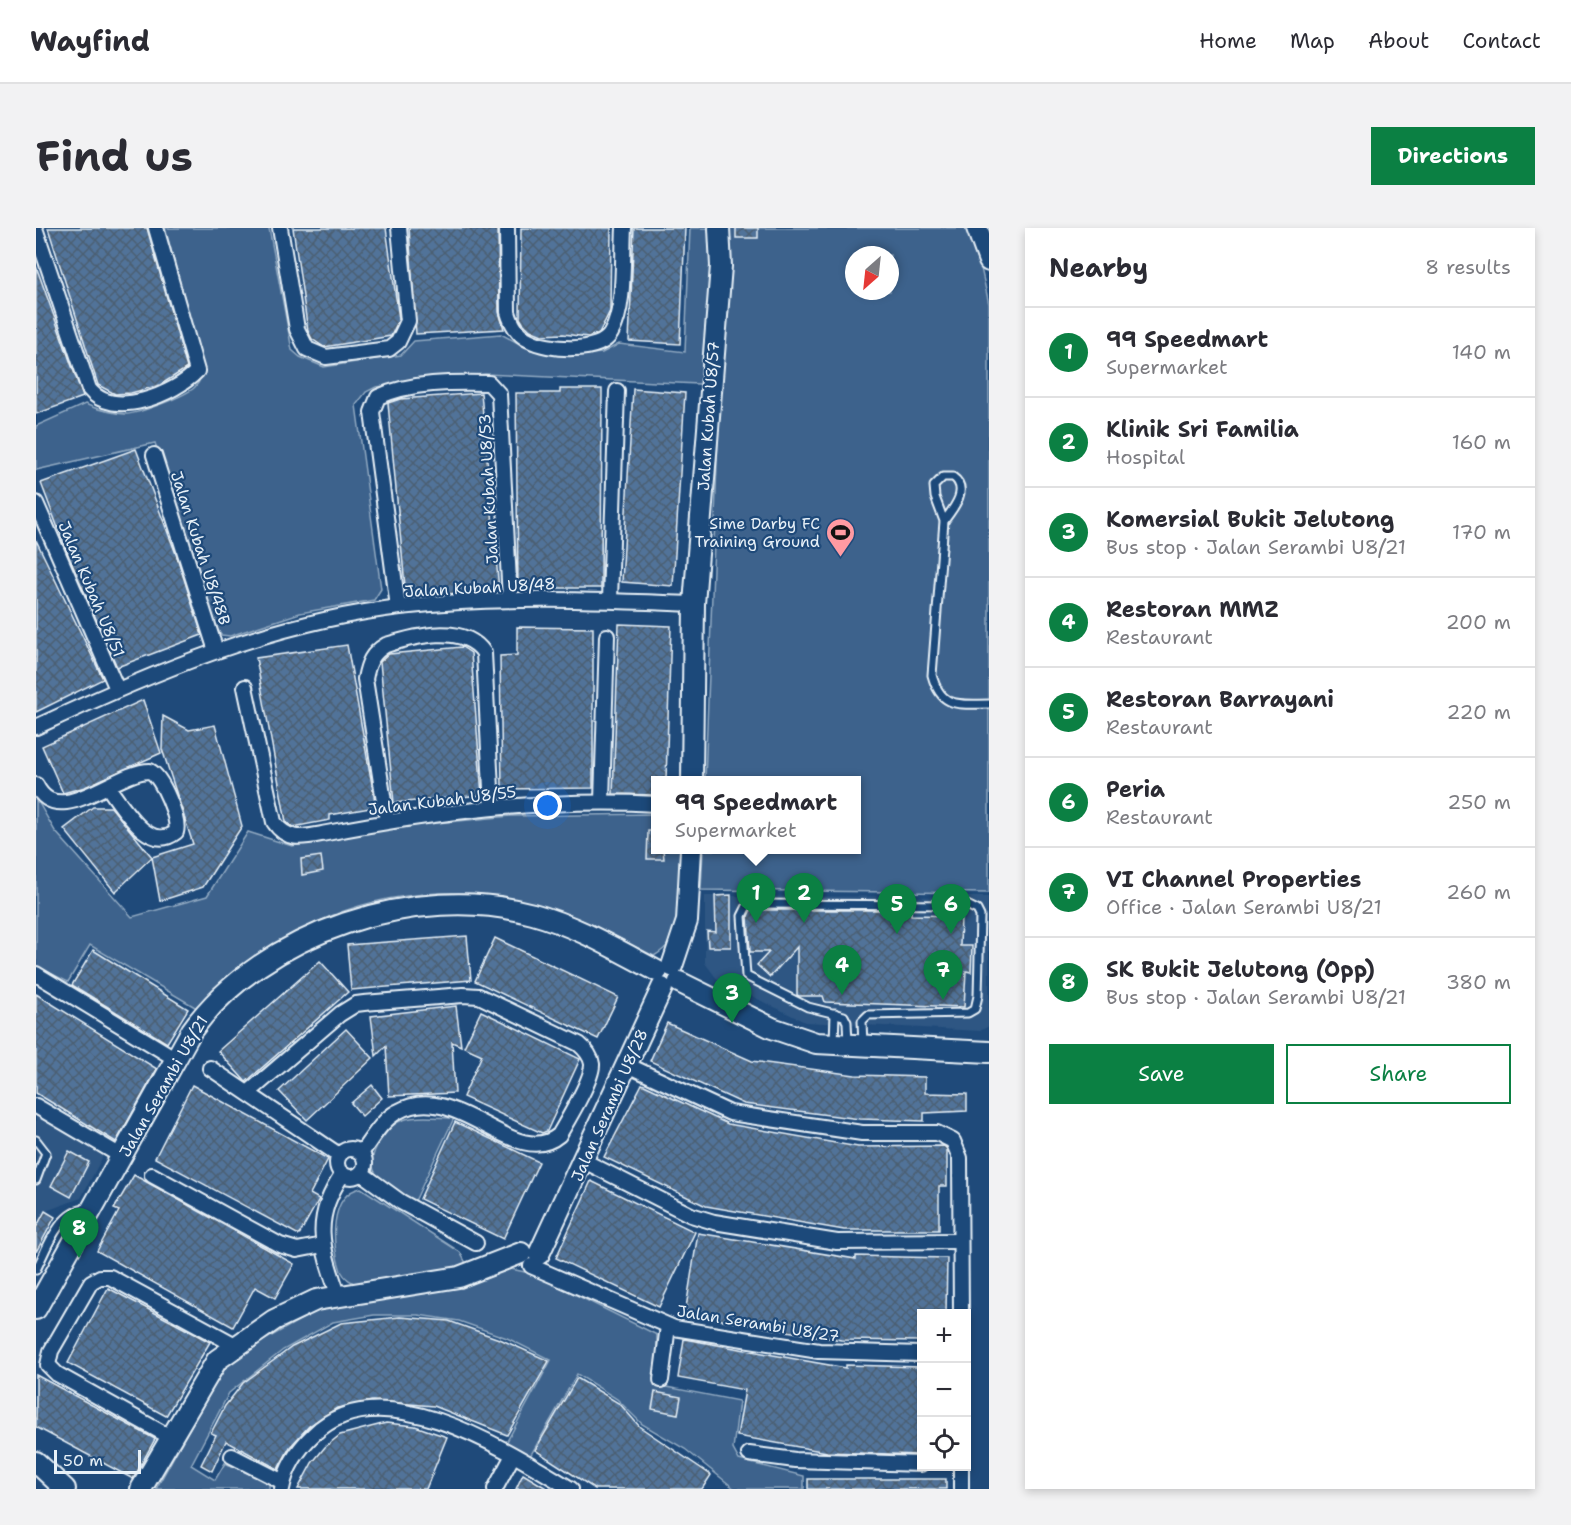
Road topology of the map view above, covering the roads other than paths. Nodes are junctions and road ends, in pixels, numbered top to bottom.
1 (156, 228) edge
2 (280, 228) edge
3 (399, 228) edge
4 (507, 228) edge
5 (624, 228) edge
6 (719, 228) edge
7 (977, 228) edge
8 (36, 231) edge
9 (989, 261) edge
10 (617, 391) dead end
11 (154, 455) dead end
12 (36, 503) edge
13 (944, 521) junction
14 (510, 600) junction
15 (610, 600) junction
16 (694, 604) junction
17 (398, 607) junction
18 (607, 636) dead end
19 (216, 651) junction
20 (245, 687) dead end
21 (117, 689) junction
22 (989, 704) edge
23 (36, 727) edge
24 (692, 776) edge
25 (36, 785) edge
26 (107, 786) junction
27 (602, 801) junction
28 (651, 804) edge
29 (492, 808) junction
30 (387, 821) junction
31 (691, 854) edge
32 (36, 974) edge
33 (667, 977) junction
34 (835, 1013) junction
35 (848, 1046) junction
36 (989, 1052) edge
37 (176, 1059) junction
38 (625, 1064) junction
39 (210, 1068) dead end
40 (248, 1093) junction
41 (36, 1106) edge
42 (36, 1140) edge
43 (361, 1153) junction
44 (339, 1155) junction
45 (121, 1156) junction
46 (584, 1161) junction
47 (361, 1173) junction
48 (343, 1174) junction
49 (152, 1175) dead end
50 (36, 1180) edge
51 (92, 1209) junction
52 (960, 1241) junction
53 (476, 1243) dead end
54 (323, 1245) junction
55 (531, 1257) junction
56 (36, 1270) edge
57 (339, 1296) junction
58 (36, 1309) edge
59 (960, 1309) edge
60 (668, 1326) junction
61 (235, 1345) junction
62 (917, 1354) edge
63 (661, 1380) dead end
64 (170, 1437) junction
65 (749, 1454) dead end
66 (232, 1456) dead end
67 (512, 1456) junction
68 (36, 1462) edge
69 (917, 1464) edge
70 (961, 1471) edge
71 (283, 1486) edge
72 (65, 1489) edge
73 (141, 1489) edge
74 (495, 1489) edge
75 (571, 1489) edge
76 (961, 1489) edge

1 - 8 street
2 - 3 street
4 - 5 street
6 - 16 street, Jalan Kubah U8/57
7 - 9 street
10 - 15 street
11 - 19 street, Jalan Kubah U8/48B
12 - 21 street, Jalan Kubah U8/51
13 - 13 lane
13 - 22 lane
14 - 15 street, Jalan Kubah U8/48
14 - 17 street, Jalan Kubah U8/48
14 - 17 street, Jalan Kubah U8/53
15 - 16 street, Jalan Kubah U8/48
16 - 24 street, Jalan Kubah U8/57
17 - 19 street, Jalan Kubah U8/48
18 - 27 street
19 - 21 street, Jalan Kubah U8/48
20 - 30 street, Jalan Kubah U8/55
21 - 23 street, Jalan Kubah U8/48
25 - 26 street
26 - 26 street
27 - 28 street, Jalan Kubah U8/55
27 - 29 street, Jalan Kubah U8/55
29 - 30 street, Jalan Kubah U8/55
29 - 30 street
31 - 33 street, Jalan Serambi U8/28
32 - 37 street
33 - 35 street, Jalan Serambi U8/21
33 - 37 street, Jalan Serambi U8/21
33 - 38 street, Jalan Serambi U8/28
34 - 35 lane
34 - 35 lane
34 - 35 lane
35 - 36 street, Jalan Serambi U8/21
37 - 45 street, Jalan Serambi U8/21
38 - 46 street, Jalan Serambi U8/28
38 - 52 street
39 - 40 street
40 - 43 street
40 - 44 street
41 - 45 street
42 - 50 lane
43 - 44 street
43 - 47 street
44 - 48 street
45 - 51 street, Jalan Serambi U8/21
46 - 52 street
46 - 55 street, Jalan Serambi U8/28
47 - 48 street
47 - 53 street
48 - 54 street
49 - 54 street
51 - 56 lane
51 - 58 street, Jalan Serambi U8/21
52 - 59 street
54 - 57 street
55 - 57 street
55 - 60 street, Jalan Serambi U8/27
57 - 61 street
60 - 62 street, Jalan Serambi U8/27
60 - 63 street
61 - 64 street
61 - 64 street
64 - 73 street
65 - 69 street
66 - 71 street
67 - 71 street
67 - 74 street
67 - 75 street
68 - 72 street
70 - 76 street

